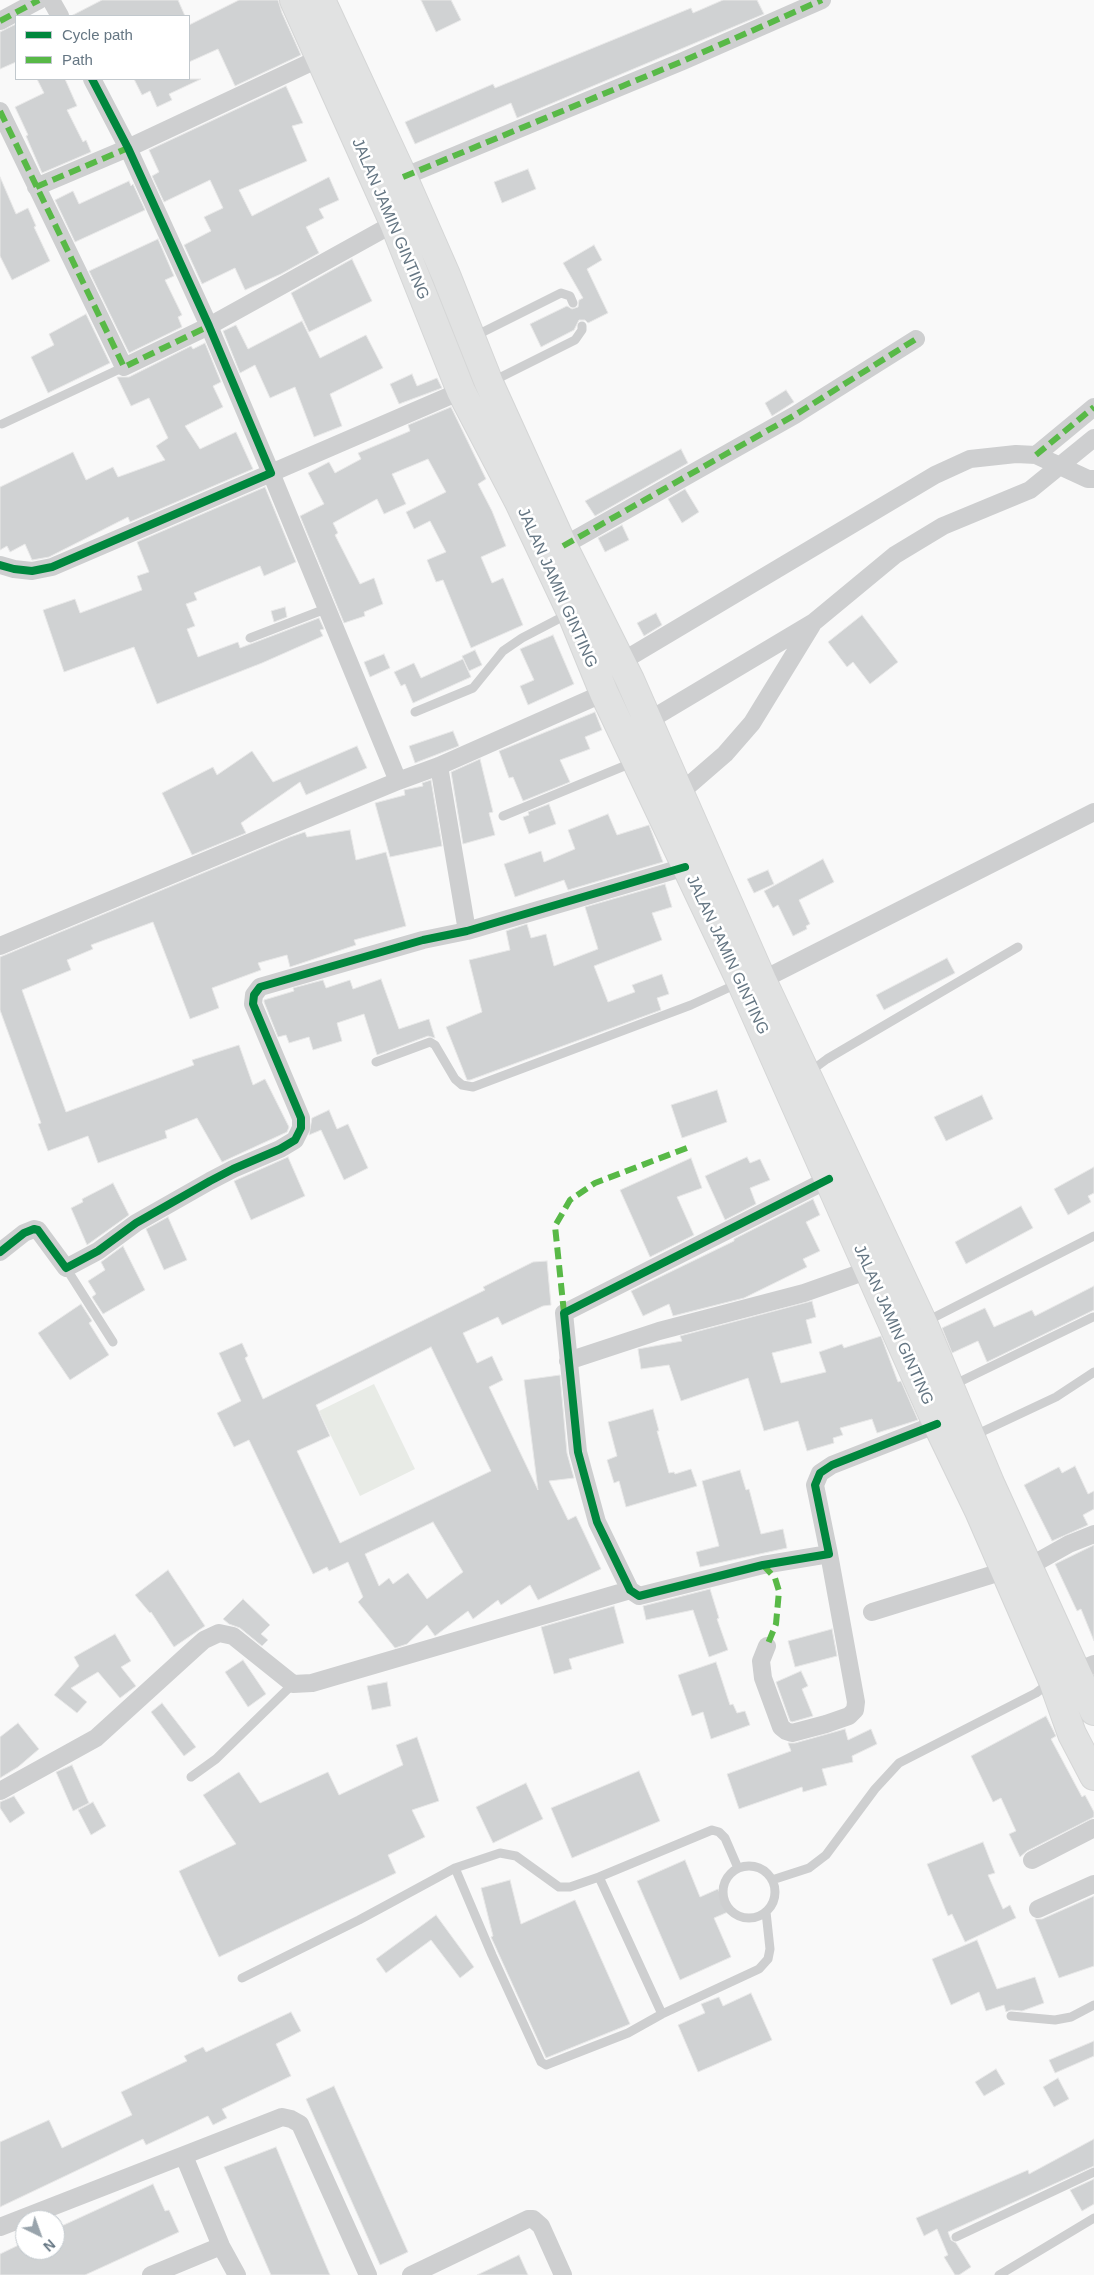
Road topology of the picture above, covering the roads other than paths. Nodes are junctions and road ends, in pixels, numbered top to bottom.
1 (39, 0) edge
2 (52, 0) edge
3 (294, 0) edge
4 (321, 0) edge
5 (822, 0) edge
6 (60, 15) edge
7 (0, 21) edge
8 (320, 58) junction
9 (93, 80) edge
10 (0, 111) edge
11 (128, 148) junction
12 (403, 177) junction
13 (36, 188) junction
14 (405, 217) junction
15 (574, 303) dead end
16 (209, 326) junction
17 (582, 326) dead end
18 (470, 338) junction
19 (916, 339) dead end
20 (124, 367) junction
21 (489, 383) junction
22 (461, 391) junction
23 (1094, 407) edge
24 (2, 424) dead end
25 (1094, 438) edge
26 (1036, 456) junction
27 (1060, 467) junction
28 (271, 473) junction
29 (1094, 479) edge
30 (562, 546) junction
31 (0, 565) edge
32 (328, 608) junction
33 (571, 612) junction
34 (814, 622) junction
35 (250, 638) dead end
36 (621, 662) junction
37 (604, 693) junction
38 (415, 712) dead end
39 (648, 721) junction
40 (636, 761) junction
41 (440, 766) junction
42 (398, 780) junction
43 (680, 793) junction
44 (1094, 812) edge
45 (503, 816) dead end
46 (685, 866) junction
47 (467, 931) junction
48 (0, 946) edge
49 (1018, 947) dead end
50 (752, 981) junction
51 (376, 1062) dead end
52 (807, 1074) junction
53 (829, 1179) junction
54 (1094, 1236) edge
55 (0, 1252) edge
56 (66, 1268) junction
57 (869, 1270) junction
58 (1093, 1317) edge
59 (923, 1323) junction
60 (114, 1342) dead end
61 (568, 1361) junction
62 (1094, 1372) edge
63 (949, 1387) junction
64 (937, 1424) junction
65 (970, 1437) junction
66 (1094, 1534) edge
67 (829, 1554) junction
68 (1016, 1569) junction
69 (630, 1590) junction
70 (872, 1612) dead end
71 (767, 1646) dead end
72 (293, 1684) junction
73 (1083, 1686) edge
74 (1094, 1776) edge
75 (192, 1777) dead end
76 (0, 1791) edge
77 (1094, 1828) edge
78 (1032, 1860) dead end
79 (455, 1868) junction
80 (738, 1868) junction
81 (599, 1877) junction
82 (772, 1880) junction
83 (1094, 1884) edge
84 (1038, 1909) dead end
85 (766, 1912) junction
86 (242, 1978) dead end
87 (1094, 2005) edge
88 (662, 2014) junction
89 (1011, 2016) dead end
90 (184, 2156) junction
91 (1094, 2172) edge
92 (1094, 2218) edge
93 (0, 2227) edge
94 (956, 2237) dead end
95 (222, 2246) junction
96 (151, 2275) edge
97 (237, 2275) edge
98 (368, 2275) edge
99 (410, 2275) edge
100 (564, 2275) edge
101 (999, 2275) edge

1 - 7 street
2 - 6 street
3 - 8 highway, JALAN JAMIN GINTING
4 - 12 highway, JALAN JAMIN GINTING
5 - 12 street
8 - 11 street
8 - 14 highway, JALAN JAMIN GINTING
9 - 11 street
10 - 13 street
11 - 13 street
11 - 16 street
12 - 14 highway, JALAN JAMIN GINTING
13 - 20 street
14 - 16 street
14 - 18 highway, JALAN JAMIN GINTING
14 - 22 highway, JALAN JAMIN GINTING
15 - 18 lane
16 - 20 street
16 - 28 street
17 - 21 lane
18 - 21 highway, JALAN JAMIN GINTING
19 - 30 street
20 - 24 lane
21 - 30 highway, JALAN JAMIN GINTING
22 - 28 street
22 - 33 highway, JALAN JAMIN GINTING
23 - 26 street
25 - 27 street
26 - 27 street
26 - 36 street
27 - 29 street
27 - 34 street
28 - 31 street
28 - 32 street
30 - 36 highway, JALAN JAMIN GINTING
32 - 35 lane
32 - 42 street
33 - 37 highway, JALAN JAMIN GINTING
33 - 38 lane
34 - 39 street
34 - 43 street
36 - 39 highway, JALAN JAMIN GINTING
37 - 40 highway, JALAN JAMIN GINTING
37 - 41 street
39 - 43 highway, JALAN JAMIN GINTING
40 - 45 lane
40 - 46 highway, JALAN JAMIN GINTING
41 - 42 street
41 - 47 street
42 - 48 street
43 - 50 highway, JALAN JAMIN GINTING
44 - 50 street
46 - 47 street
46 - 50 highway, JALAN JAMIN GINTING
47 - 56 street
49 - 52 lane
50 - 51 lane
50 - 52 highway, JALAN JAMIN GINTING
50 - 53 highway, JALAN JAMIN GINTING
52 - 59 highway, JALAN JAMIN GINTING
53 - 57 highway, JALAN JAMIN GINTING
53 - 61 street
54 - 59 lane
55 - 56 street
56 - 60 lane
57 - 61 street
57 - 64 highway, JALAN JAMIN GINTING
58 - 63 lane
59 - 63 highway, JALAN JAMIN GINTING
61 - 69 street
62 - 65 lane
63 - 65 highway, JALAN JAMIN GINTING
64 - 67 street
64 - 68 highway, JALAN JAMIN GINTING
65 - 68 highway, JALAN JAMIN GINTING
66 - 68 street
67 - 69 street
67 - 71 street
68 - 70 street
68 - 73 highway, JALAN JAMIN GINTING
69 - 72 street
72 - 75 lane
72 - 76 street
73 - 74 highway, JALAN JAMIN GINTING
73 - 82 lane
77 - 78 street
79 - 81 lane
79 - 86 lane
79 - 88 lane
80 - 81 lane
80 - 82 lane
80 - 85 lane
81 - 88 lane
82 - 85 lane
83 - 84 street
85 - 88 lane
87 - 89 lane
90 - 93 street
90 - 95 street
90 - 98 street
91 - 94 lane
92 - 101 lane
95 - 96 street
95 - 97 street
99 - 100 street

